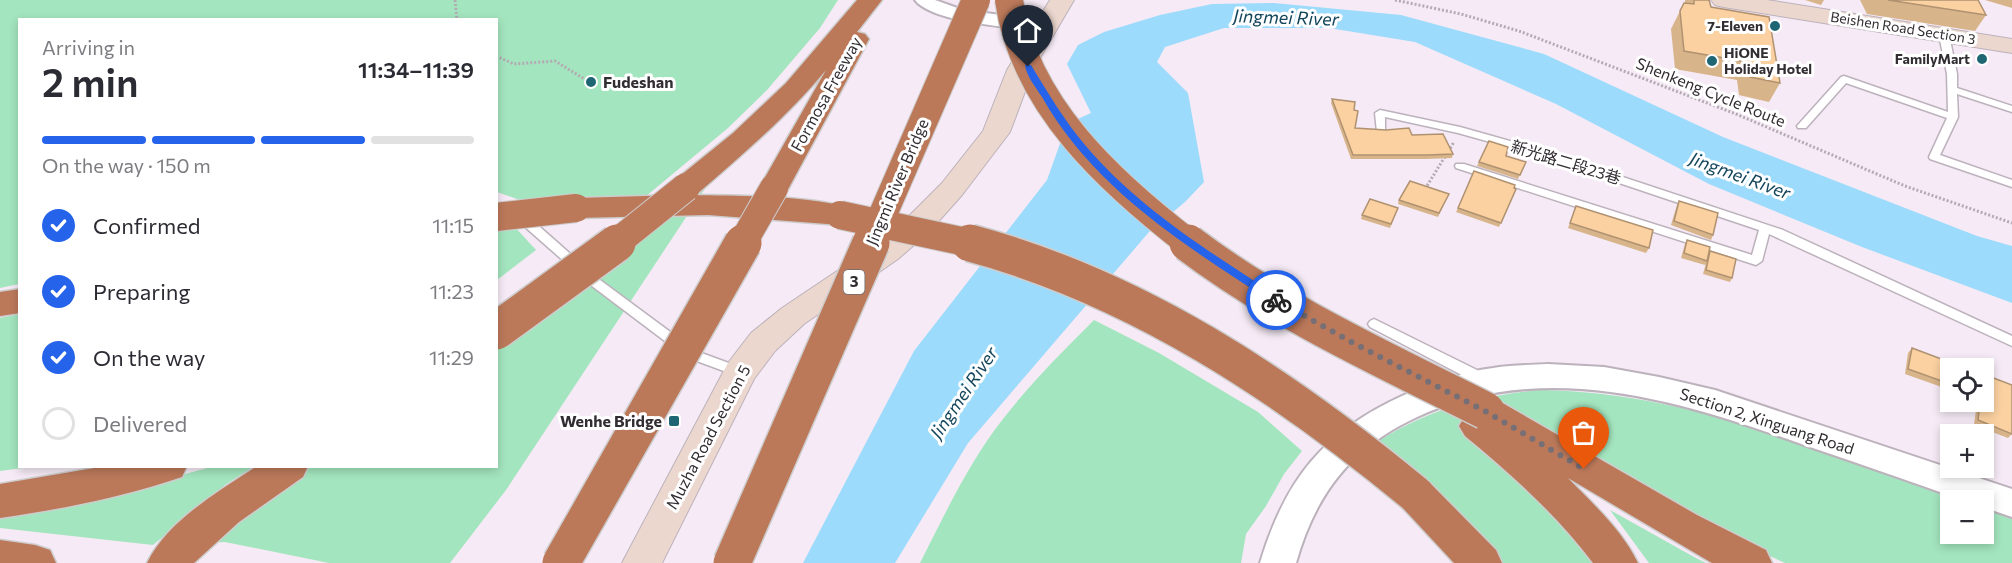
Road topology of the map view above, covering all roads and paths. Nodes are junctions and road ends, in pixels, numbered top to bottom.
1 (455, 0) edge
2 (870, 0) edge
3 (877, 0) edge
4 (923, 0) edge
5 (976, 0) edge
6 (1009, 0) edge
7 (1063, 0) edge
8 (1395, 0) edge
9 (1723, 0) edge
10 (457, 18) edge
11 (1046, 26) junction
12 (1944, 35) junction
13 (2012, 46) edge
14 (498, 57) edge
15 (591, 83) dead end
16 (1951, 89) junction
17 (2012, 109) edge
18 (1953, 117) junction
19 (1802, 126) dead end
20 (1381, 130) edge
21 (1460, 130) junction
22 (1460, 166) dead end
23 (2012, 184) edge
24 (1416, 186) edge
25 (501, 210) edge
26 (2012, 223) edge
27 (1765, 228) junction
28 (586, 266) junction
29 (18, 301) edge
30 (0, 304) edge
31 (498, 318) edge
32 (498, 330) edge
33 (2012, 341) edge
34 (740, 372) junction
35 (1481, 404) junction
36 (161, 468) edge
37 (286, 468) edge
38 (0, 501) edge
39 (2012, 503) edge
40 (0, 558) edge
41 (35, 563) edge
42 (168, 563) edge
43 (561, 563) edge
44 (642, 563) edge
45 (732, 563) edge
46 (1278, 563) edge
47 (1481, 563) edge
48 (1617, 563) edge
49 (1751, 563) edge

1 - 10 path
2 - 28 highway, bridge
3 - 43 highway, Formosa Freeway, bridge
4 - 11 street
5 - 45 highway, Jingmi River Bridge / 3, bridge
6 - 35 highway, bridge
7 - 11 main road, Muzha Road Section 5
8 - 26 path, Shenkeng Cycle Route
9 - 12 main road, Beishen Road Section 3
11 - 34 main road, Muzha Road Section 5
12 - 13 main road, Beishen Road Section 3
12 - 16 lane
14 - 15 path
16 - 17 lane
16 - 18 lane
18 - 19 lane
18 - 23 lane
20 - 21 lane, 新光路二段23巷
21 - 24 path
21 - 27 lane, 新光路二段23巷
22 - 27 lane
25 - 34 lane
25 - 47 highway, bridge
27 - 33 lane, 新光路二段23巷
28 - 31 highway, bridge
28 - 32 highway, bridge
29 - 30 highway
34 - 44 main road, Muzha Road Section 5
35 - 39 street, Section 2, Xinguang Road
35 - 46 street, Section 2, Xinguang Road
35 - 48 highway
35 - 49 highway
36 - 38 highway
37 - 42 highway
40 - 41 highway

